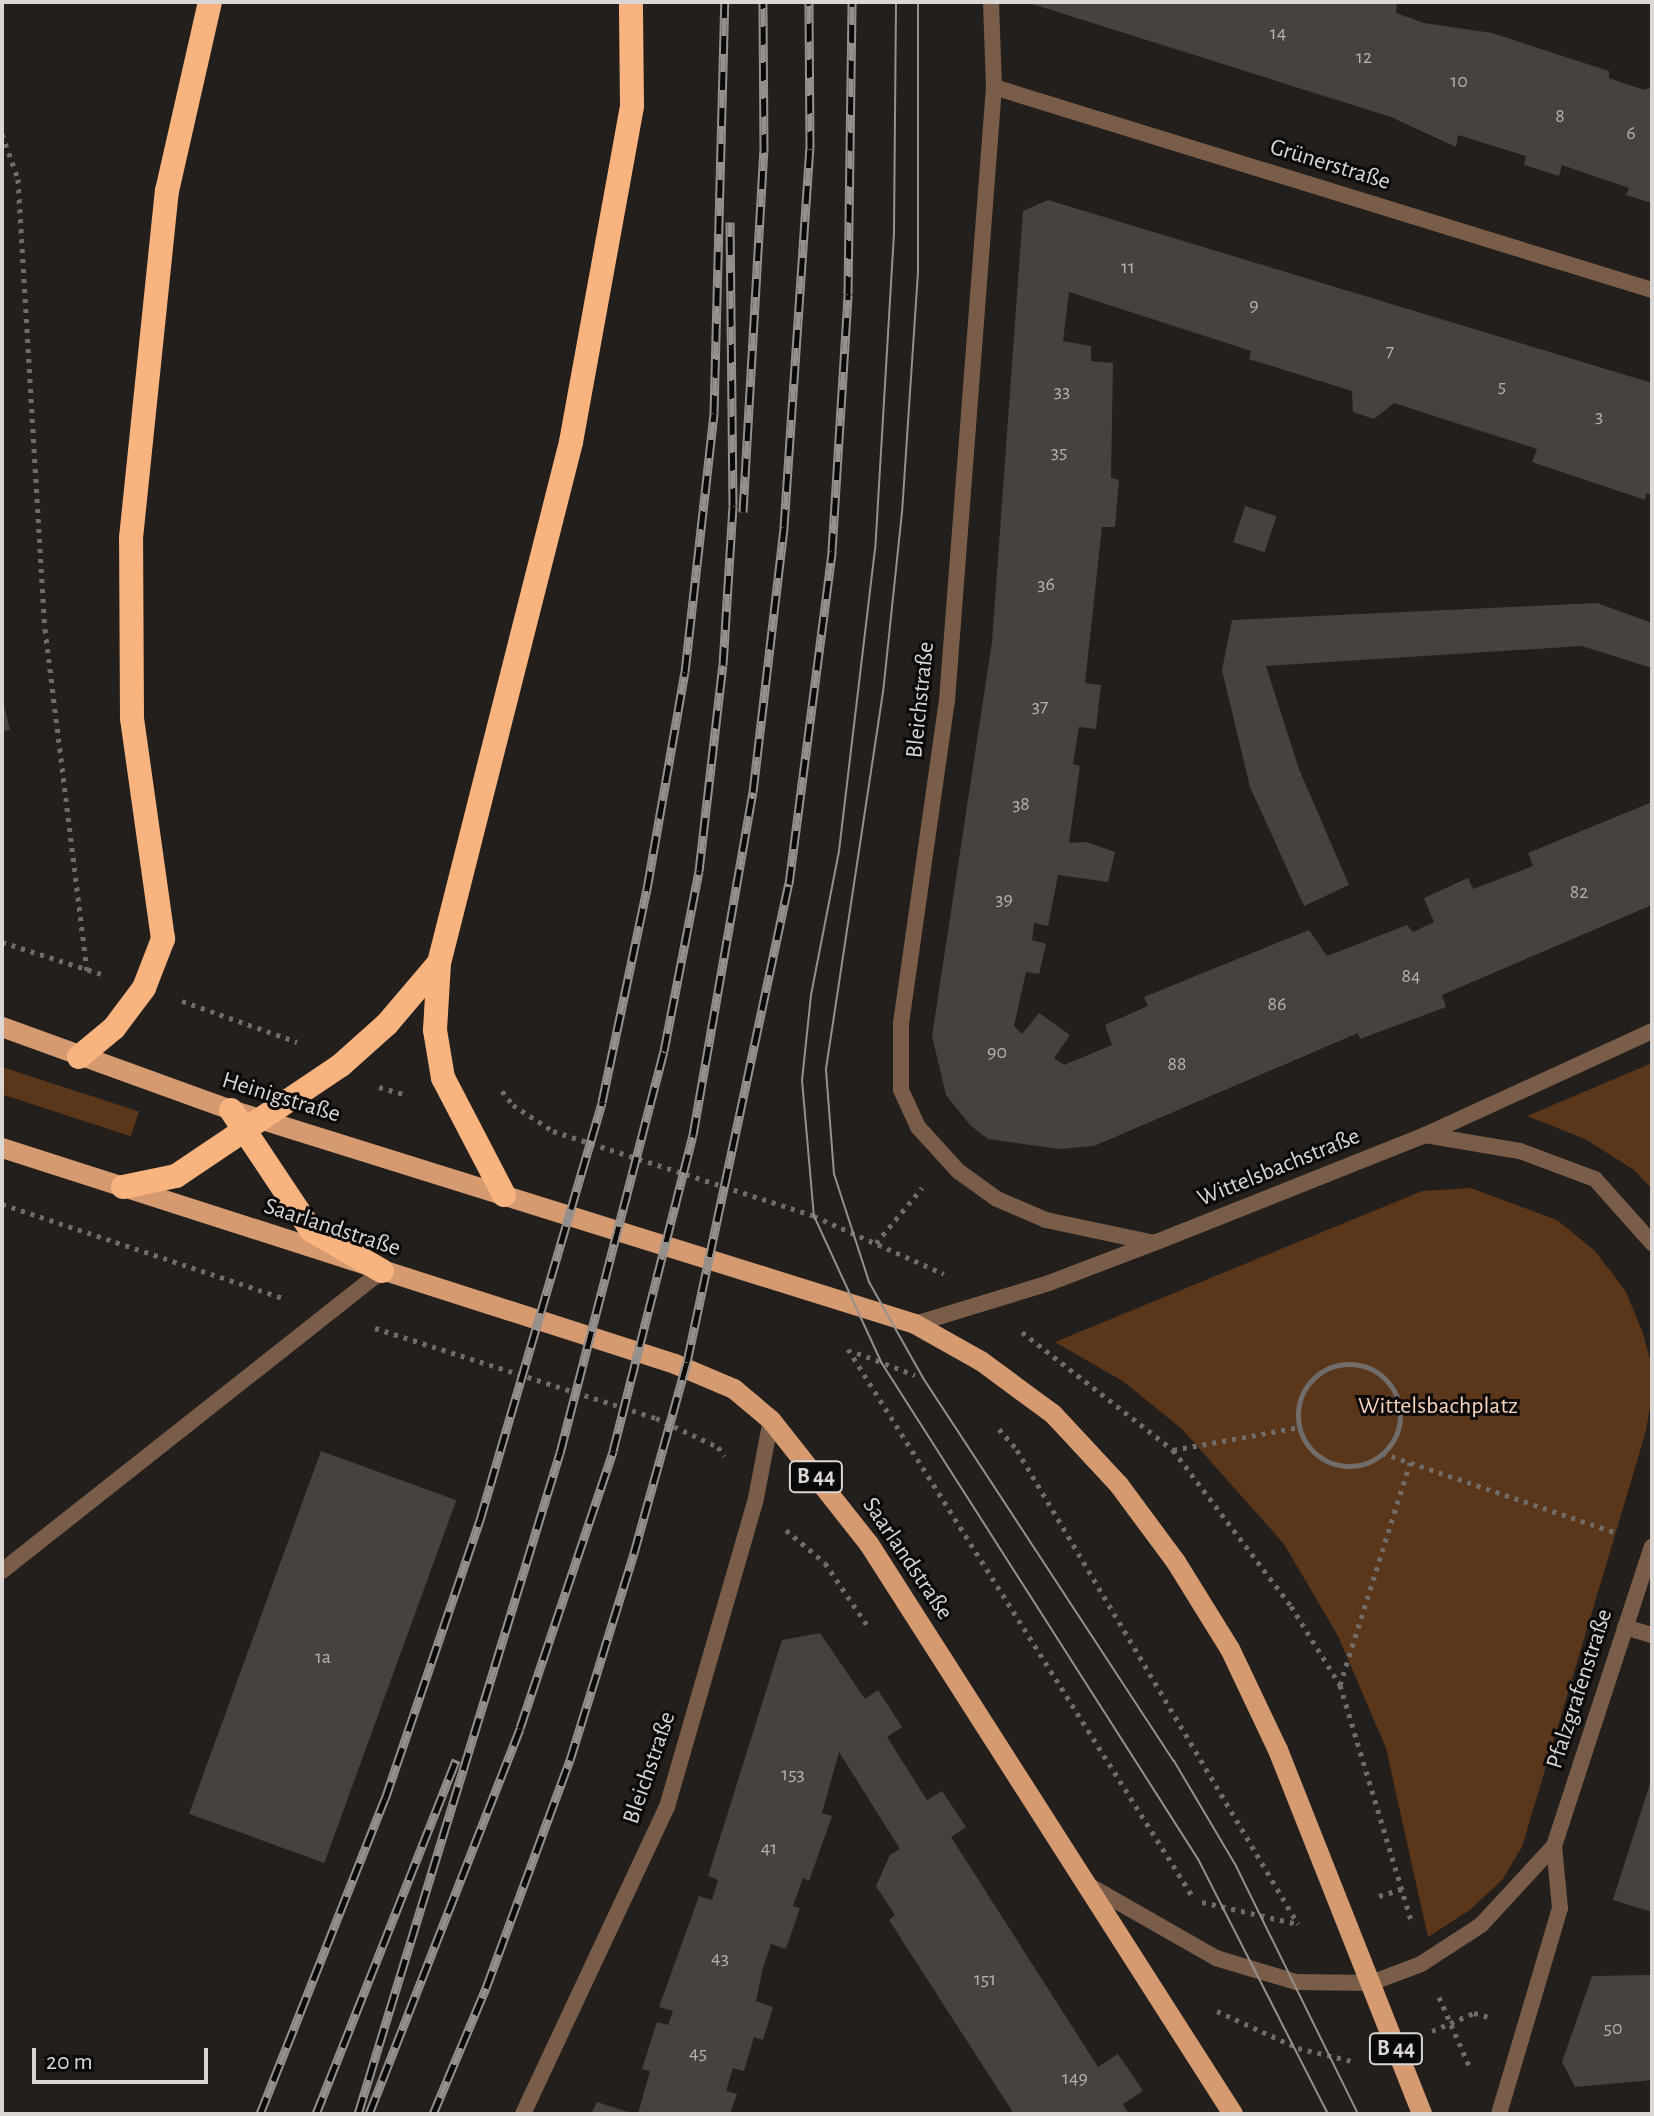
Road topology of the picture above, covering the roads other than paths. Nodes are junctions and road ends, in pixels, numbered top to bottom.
1 (210, 2) edge
2 (631, 2) edge
3 (991, 2) edge
4 (994, 87) junction
5 (1652, 290) edge
6 (439, 963) junction
7 (2, 1027) edge
8 (1652, 1031) edge
9 (79, 1057) junction
10 (244, 1120) junction
11 (1425, 1135) junction
12 (2, 1148) edge
13 (123, 1187) junction
14 (504, 1195) junction
15 (1154, 1243) junction
16 (1652, 1243) edge
17 (382, 1271) junction
18 (915, 1324) junction
19 (771, 1420) junction
20 (1652, 1547) edge
21 (2, 1571) edge
22 (1625, 1627) junction
23 (1652, 1635) edge
24 (1554, 1846) junction
25 (1090, 1886) junction
26 (1371, 1983) junction
27 (523, 2114) edge
28 (1233, 2114) edge
29 (1422, 2114) edge
30 (1499, 2114) edge

1 - 9 highway
2 - 6 highway
3 - 4 street, Bleichstraße
4 - 5 street, Grünerstraße
4 - 15 street, Bleichstraße
6 - 10 highway
6 - 14 highway
7 - 9 main road, Heinigstraße
8 - 11 street, Wittelsbachstraße
9 - 10 main road, Heinigstraße
10 - 13 highway
10 - 14 main road, Heinigstraße
10 - 17 highway
11 - 15 street, Wittelsbachstraße
11 - 16 street
12 - 13 main road
13 - 17 main road, Saarlandstraße / B 44
14 - 18 main road, Heinigstraße / B 44
15 - 18 street, Wittelsbachstraße
17 - 19 main road, Saarlandstraße / B 44
17 - 21 street
18 - 26 main road, B 44
19 - 25 main road, Saarlandstraße / B 44
19 - 27 street, Bleichstraße
20 - 22 street, Pfalzgrafenstraße
22 - 23 street
22 - 24 street, Pfalzgrafenstraße
24 - 26 street, Pfalzgrafenstraße
24 - 30 street, Pfalzgrafenstraße
25 - 26 street, Pfalzgrafenstraße
25 - 28 main road, Saarlandstraße / B 44
26 - 29 main road, B 44

